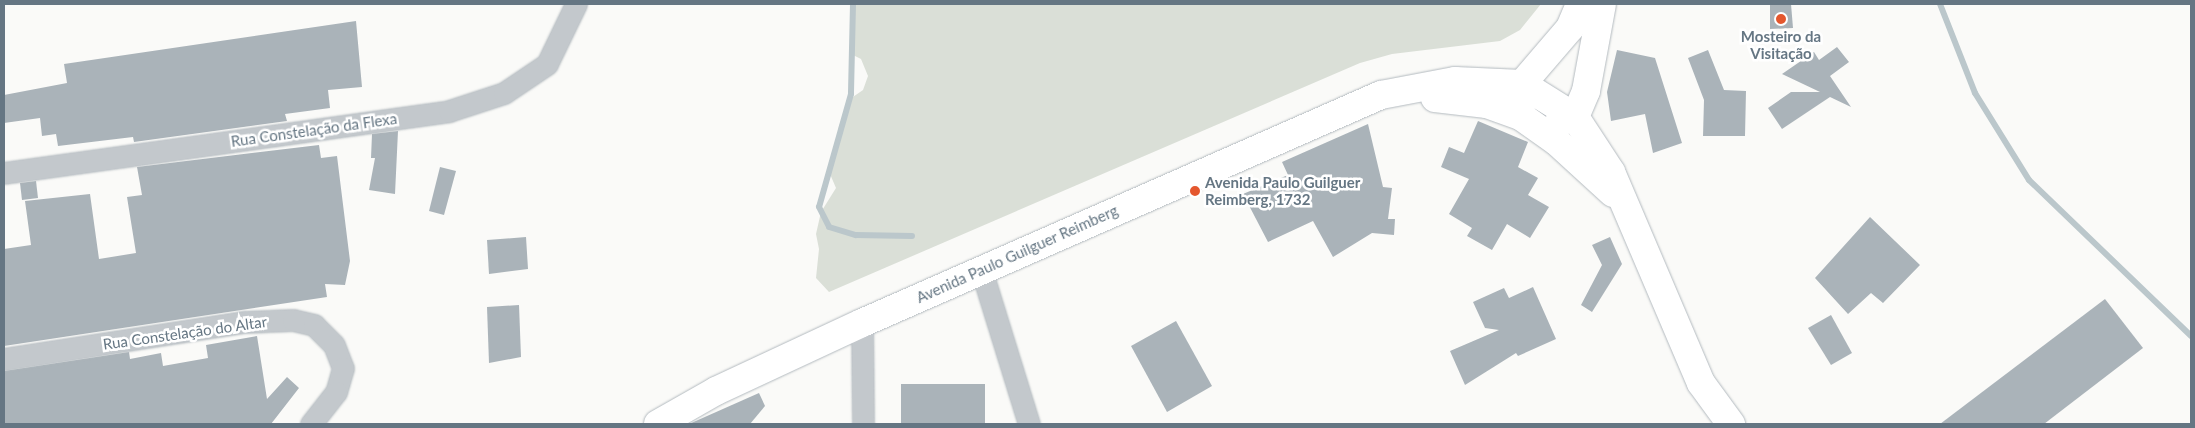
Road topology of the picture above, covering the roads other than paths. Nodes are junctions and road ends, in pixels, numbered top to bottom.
1 (576, 4) edge
2 (1580, 4) edge
3 (1602, 4) edge
4 (1545, 60) junction
5 (1493, 82) junction
6 (1522, 84) junction
7 (1381, 96) junction
8 (1575, 116) junction
9 (1532, 123) junction
10 (4, 173) edge
11 (1624, 204) junction
12 (981, 269) junction
13 (862, 323) junction
14 (4, 359) edge
15 (311, 424) edge
16 (658, 424) edge
17 (863, 424) edge
18 (1029, 424) edge
19 (1731, 424) edge

1 - 10 street, Rua Constelação da Flexa
2 - 4 main road
3 - 8 main road
4 - 5 main road
4 - 6 main road
5 - 6 main road, Avenida Paulo Guilguer Reimberg
5 - 7 main road, Avenida Paulo Guilguer Reimberg
6 - 8 main road, Avenida Paulo Guilguer Reimberg
6 - 9 main road
7 - 9 main road, Avenida Paulo Guilguer Reimberg
7 - 12 main road, Avenida Paulo Guilguer Reimberg
8 - 9 main road
8 - 11 main road, Avenida Paulo Guilguer Reimberg
9 - 11 main road, Avenida Paulo Guilguer Reimberg
11 - 19 main road, Avenida Paulo Guilguer Reimberg
12 - 13 main road, Avenida Paulo Guilguer Reimberg
12 - 18 street
13 - 16 main road, Avenida Paulo Guilguer Reimberg
13 - 17 street
14 - 15 street, Rua Constelação do Altar

